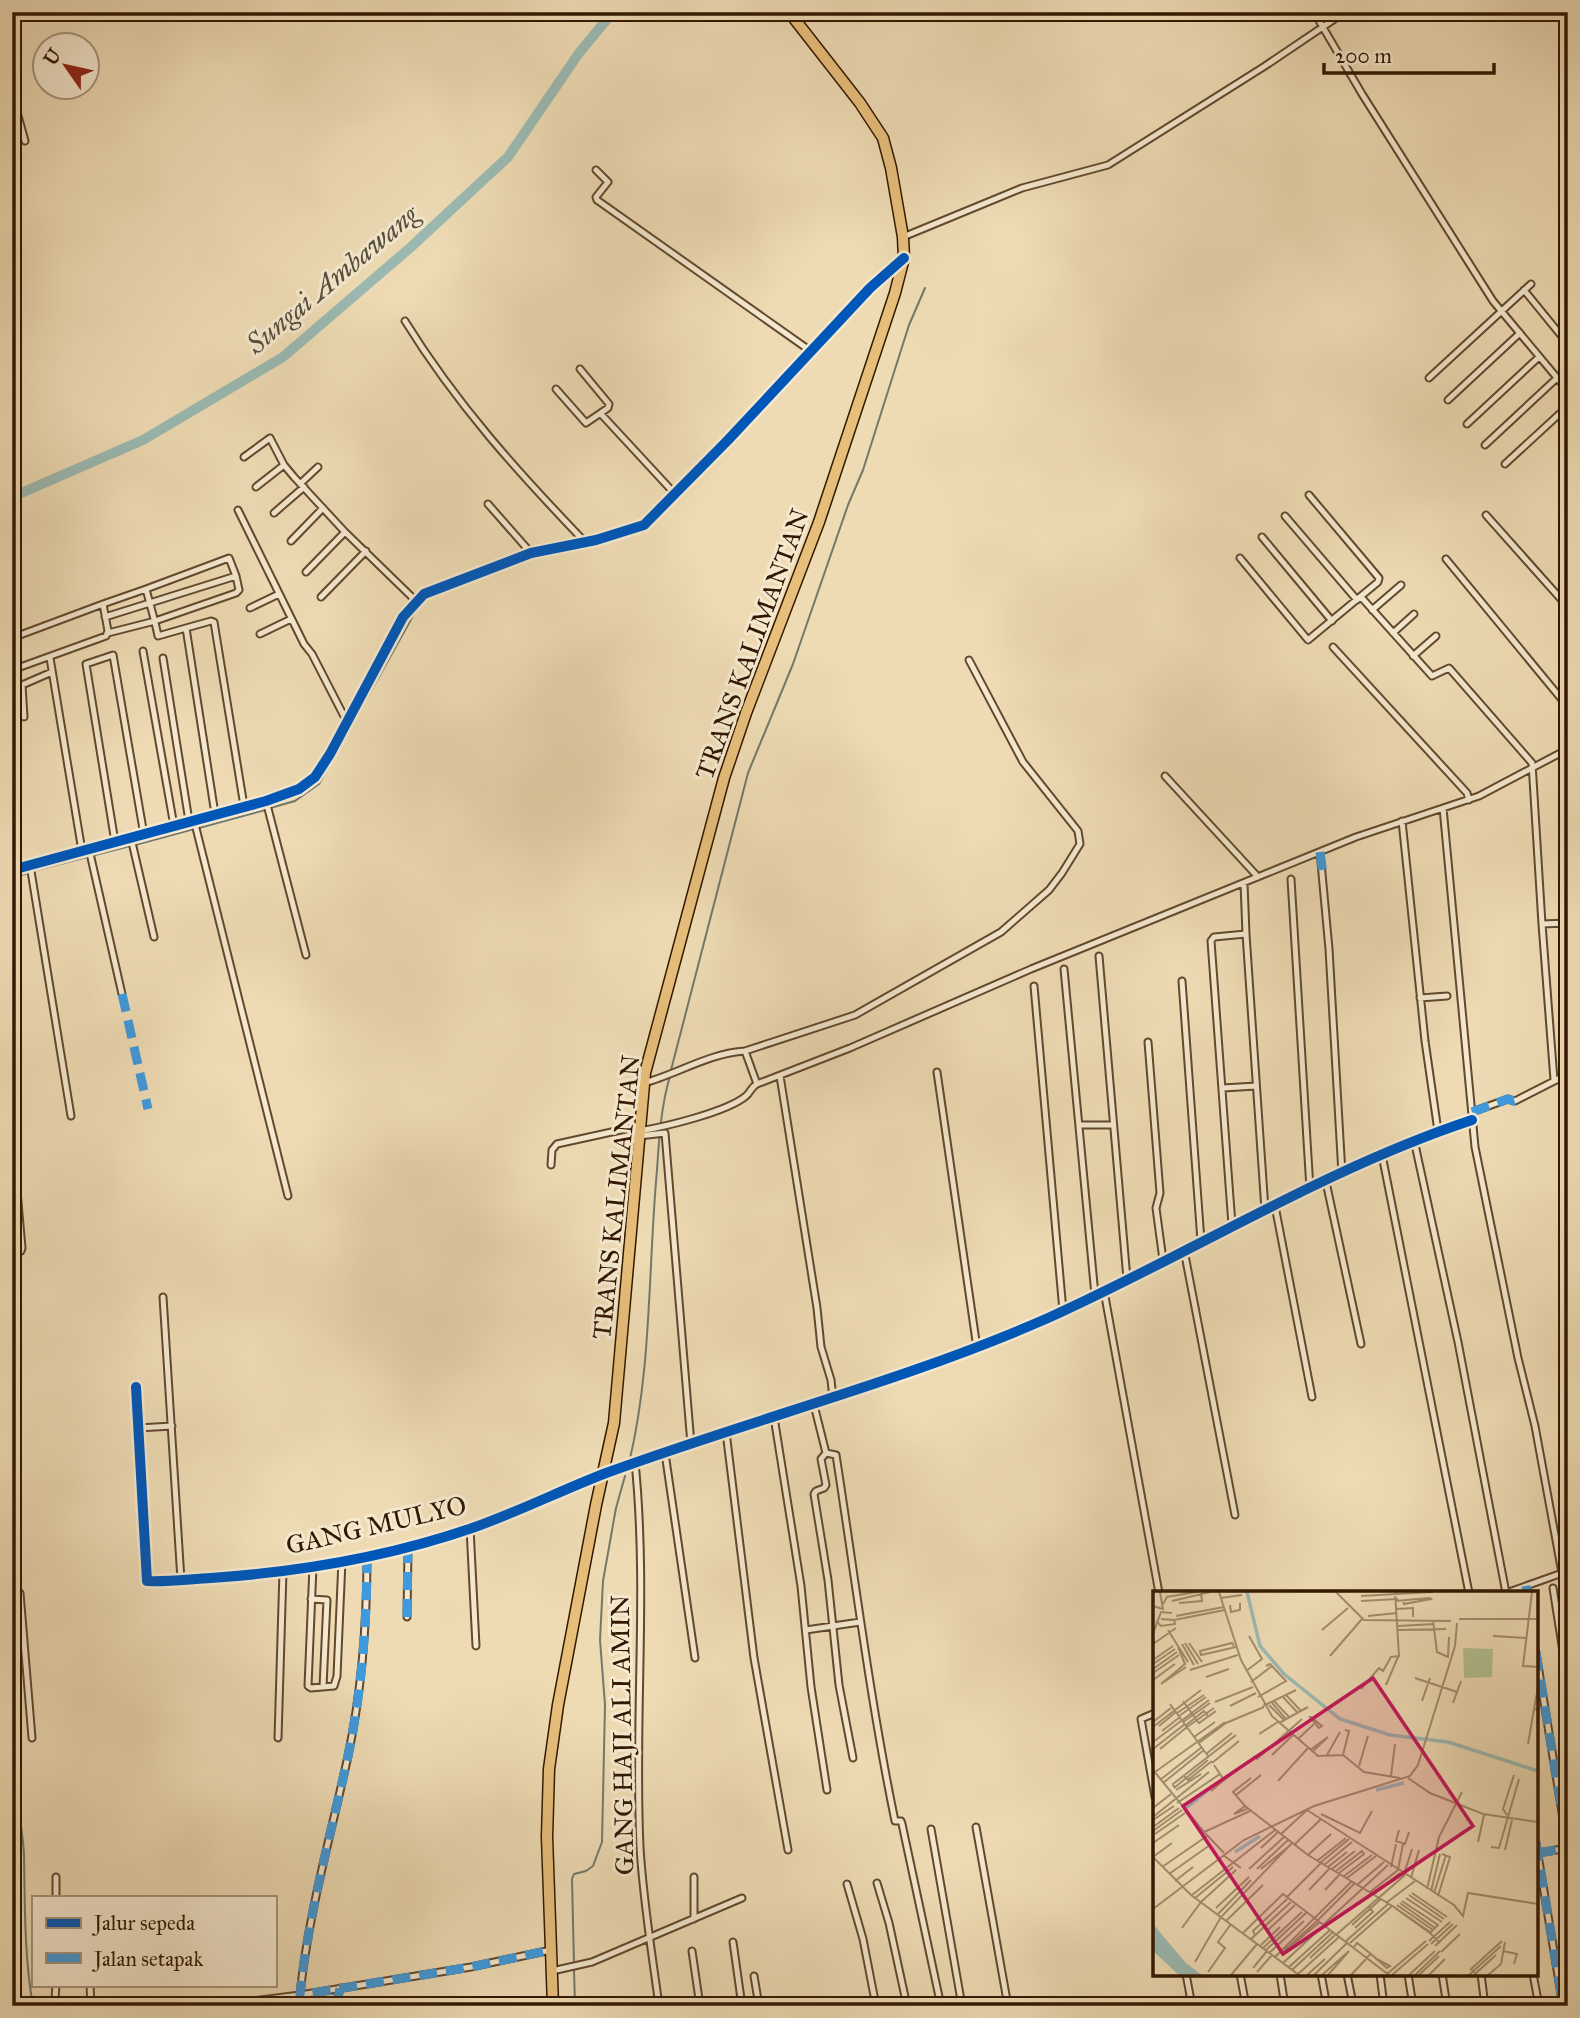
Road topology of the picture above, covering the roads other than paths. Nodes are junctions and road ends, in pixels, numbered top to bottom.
1 (789, 12) edge
2 (1314, 12) edge
3 (1345, 12) edge
4 (1323, 28) junction
5 (12, 94) edge
6 (25, 141) dead end
7 (596, 170) dead end
8 (903, 237) junction
9 (904, 258) junction
10 (1531, 284) dead end
11 (1524, 290) junction
12 (1501, 310) junction
13 (405, 321) dead end
14 (1520, 333) junction
15 (1568, 344) edge
16 (812, 352) junction
17 (1539, 356) junction
18 (580, 369) dead end
19 (1429, 378) dead end
20 (1557, 378) junction
21 (556, 388) dead end
22 (1568, 391) edge
23 (1448, 400) dead end
24 (1568, 406) edge
25 (601, 414) junction
26 (1467, 424) dead end
27 (1485, 445) dead end
28 (244, 457) dead end
29 (1505, 464) dead end
30 (284, 465) junction
31 (318, 467) dead end
32 (302, 485) junction
33 (256, 487) dead end
34 (676, 494) junction
35 (1309, 495) dead end
36 (488, 504) dead end
37 (323, 508) junction
38 (238, 510) dead end
39 (274, 513) dead end
40 (1486, 515) dead end
41 (1285, 516) dead end
42 (345, 532) junction
43 (1262, 537) dead end
44 (290, 541) dead end
45 (585, 542) junction
46 (366, 551) junction
47 (531, 553) junction
48 (1240, 558) dead end
49 (1446, 559) dead end
50 (306, 572) dead end
51 (236, 576) junction
52 (1401, 585) dead end
53 (146, 589) junction
54 (279, 594) junction
55 (321, 597) dead end
56 (1359, 599) junction
57 (416, 601) junction
58 (150, 603) junction
59 (103, 604) junction
60 (1568, 607) edge
61 (250, 608) dead end
62 (1372, 610) junction
63 (1414, 614) dead end
64 (105, 617) junction
65 (291, 618) junction
66 (155, 621) junction
67 (1332, 621) junction
68 (186, 628) junction
69 (108, 633) junction
70 (1393, 633) junction
71 (260, 634) dead end
72 (1436, 636) dead end
73 (12, 638) edge
74 (1333, 647) dead end
75 (143, 651) dead end
76 (1413, 656) junction
77 (163, 657) dead end
78 (50, 658) junction
79 (969, 660) dead end
80 (12, 670) edge
81 (52, 672) junction
82 (1568, 707) edge
83 (24, 716) dead end
84 (347, 722) junction
85 (1568, 750) edge
86 (1564, 766) dead end
87 (1533, 769) junction
88 (1165, 776) dead end
89 (1469, 800) junction
90 (1568, 801) edge
91 (244, 806) junction
92 (267, 807) junction
93 (1443, 808) junction
94 (215, 814) junction
95 (193, 821) junction
96 (1402, 821) junction
97 (174, 826) junction
98 (144, 835) junction
99 (115, 842) junction
100 (132, 843) junction
101 (88, 852) junction
102 (1320, 852) junction
103 (30, 869) junction
104 (12, 870) edge
105 (1258, 877) junction
106 (1291, 879) dead end
107 (1244, 883) junction
108 (1568, 923) edge
109 (1542, 924) junction
110 (1246, 934) junction
111 (154, 937) dead end
112 (306, 955) dead end
113 (1099, 956) dead end
114 (1064, 968) dead end
115 (1182, 981) dead end
116 (1034, 986) dead end
117 (121, 994) dead end
118 (1447, 996) dead end
119 (1420, 998) junction
120 (1148, 1042) dead end
121 (745, 1051) junction
122 (937, 1072) dead end
123 (1568, 1074) edge
124 (780, 1076) junction
125 (1555, 1080) junction
126 (644, 1083) junction
127 (757, 1084) junction
128 (1256, 1086) junction
129 (1223, 1088) junction
130 (1472, 1112) junction
131 (71, 1116) dead end
132 (1472, 1120) junction
133 (1079, 1125) junction
134 (1113, 1125) junction
135 (660, 1130) junction
136 (639, 1131) junction
137 (1438, 1131) junction
138 (12, 1134) edge
139 (1414, 1140) junction
140 (1382, 1155) junction
141 (551, 1165) dead end
142 (1342, 1174) junction
143 (1326, 1181) junction
144 (1310, 1189) junction
145 (288, 1196) dead end
146 (1275, 1206) junction
147 (1265, 1210) junction
148 (16, 1219) edge
149 (1232, 1225) junction
150 (1201, 1241) junction
151 (1184, 1250) junction
152 (12, 1252) edge
153 (1163, 1261) junction
154 (1127, 1279) junction
155 (1104, 1291) junction
156 (1095, 1295) junction
157 (163, 1297) dead end
158 (1063, 1311) junction
159 (1361, 1344) dead end
160 (977, 1348) junction
161 (136, 1387) dead end
162 (1312, 1397) dead end
163 (832, 1398) junction
164 (814, 1405) junction
165 (774, 1417) junction
166 (172, 1426) junction
167 (138, 1428) junction
168 (726, 1433) junction
169 (691, 1444) junction
170 (665, 1453) junction
171 (827, 1453) junction
172 (633, 1463) junction
173 (603, 1474) junction
174 (1235, 1515) dead end
175 (470, 1528) junction
176 (408, 1546) junction
177 (367, 1555) junction
178 (342, 1560) junction
179 (12, 1565) edge
180 (313, 1566) junction
181 (283, 1571) junction
182 (1565, 1572) edge
183 (181, 1580) junction
184 (1553, 1588) dead end
185 (1526, 1589) edge
186 (13, 1590) edge
187 (1159, 1591) edge
188 (1469, 1591) edge
189 (1506, 1591) edge
190 (311, 1599) junction
191 (407, 1617) dead end
192 (860, 1622) junction
193 (833, 1626) junction
194 (806, 1630) junction
195 (476, 1646) dead end
196 (695, 1658) dead end
197 (1568, 1683) edge
198 (323, 1687) junction
199 (1539, 1693) edge
200 (1153, 1714) edge
201 (32, 1738) dead end
202 (278, 1738) dead end
203 (853, 1758) dead end
204 (1153, 1786) edge
205 (827, 1790) dead end
206 (976, 1827) dead end
207 (931, 1829) dead end
208 (1568, 1849) edge
209 (788, 1850) dead end
210 (1538, 1853) edge
211 (56, 1877) dead end
212 (694, 1877) dead end
213 (877, 1883) dead end
214 (847, 1884) dead end
215 (56, 1896) edge
216 (742, 1898) dead end
217 (694, 1919) junction
218 (649, 1938) junction
219 (733, 1942) dead end
220 (551, 1950) junction
221 (692, 1951) dead end
222 (552, 1971) junction
223 (754, 1976) dead end
224 (1186, 1976) edge
225 (1240, 1976) edge
226 (1280, 1976) edge
227 (1321, 1976) edge
228 (1347, 1976) edge
229 (1380, 1976) edge
230 (1408, 1976) edge
231 (1442, 1976) edge
232 (1480, 1976) edge
233 (1533, 1976) edge
234 (56, 1986) edge
235 (90, 1986) edge
236 (340, 1988) junction
237 (300, 1995) junction
238 (1326, 2004) edge
239 (58, 2006) edge
240 (91, 2006) edge
241 (212, 2006) edge
242 (336, 2006) edge
243 (553, 2006) edge
244 (659, 2006) edge
245 (700, 2006) edge
246 (742, 2006) edge
247 (759, 2006) edge
248 (876, 2006) edge
249 (907, 2006) edge
250 (940, 2006) edge
251 (962, 2006) edge
252 (1008, 2006) edge
253 (1192, 2006) edge
254 (1245, 2006) edge
255 (1285, 2006) edge
256 (1384, 2006) edge
257 (1413, 2006) edge
258 (1447, 2006) edge
259 (1485, 2006) edge
260 (1539, 2006) edge
261 (1563, 2006) edge

1 - 8 highway, TRANS KALIMANTAN
2 - 4 street
3 - 4 street
4 - 8 street
4 - 12 street
5 - 6 street
7 - 16 street
8 - 9 highway, TRANS KALIMANTAN
9 - 16 street
9 - 126 highway, TRANS KALIMANTAN
10 - 11 street
11 - 12 street
11 - 15 street
12 - 14 street
12 - 19 street
13 - 45 street
14 - 17 street
14 - 23 street
16 - 34 street
17 - 20 street
17 - 26 street
18 - 25 street
20 - 22 street
20 - 27 street
21 - 25 street
24 - 29 street
25 - 34 street
28 - 30 street
30 - 32 street
30 - 33 street
31 - 32 street
32 - 37 street
32 - 39 street
34 - 45 street
35 - 56 street
36 - 47 street
37 - 42 street
37 - 44 street
38 - 54 street
40 - 60 street
41 - 56 street
42 - 46 street
42 - 50 street
43 - 67 street
45 - 47 street
46 - 55 street
46 - 57 street
47 - 57 street
48 - 67 street
49 - 82 street
51 - 53 street
51 - 58 street
51 - 66 street
52 - 62 street
53 - 58 street
53 - 59 street
54 - 61 street
54 - 65 street
56 - 62 street
56 - 67 street
57 - 84 street
58 - 64 street
58 - 66 street
59 - 64 street
59 - 73 street
62 - 70 street
63 - 70 street
64 - 69 street
65 - 71 street
65 - 84 street
66 - 68 street
66 - 69 street
68 - 91 street
68 - 94 street
69 - 78 street
70 - 76 street
72 - 76 street
74 - 89 street
75 - 97 street
76 - 87 street
77 - 95 street
78 - 80 street
78 - 81 street
79 - 121 street
81 - 83 street
81 - 101 street
84 - 92 street
85 - 87 street
86 - 90 street
87 - 89 street
87 - 109 street
88 - 105 street
89 - 93 street
91 - 92 street
91 - 94 street
92 - 112 street
93 - 96 street
93 - 130 street
94 - 95 street
95 - 97 street
95 - 145 street
96 - 102 street
96 - 119 street
97 - 98 street
98 - 99 street
98 - 100 street
99 - 100 street
99 - 101 street
100 - 111 street
101 - 103 street
101 - 117 street
102 - 105 street
102 - 142 street
103 - 104 street
103 - 131 street
105 - 107 street
106 - 144 street
107 - 110 street
107 - 124 street
108 - 109 street
109 - 125 street
110 - 128 street
110 - 129 street
113 - 134 street
114 - 133 street
115 - 150 street
116 - 158 street
118 - 119 street
119 - 137 street
120 - 153 street
121 - 126 street
121 - 127 street
122 - 160 street
123 - 125 street
124 - 127 street
124 - 163 street
125 - 130 street
126 - 136 highway, TRANS KALIMANTAN
127 - 135 street
128 - 129 street
128 - 147 street
129 - 149 street
130 - 132 street
132 - 137 street, GANG MULYO
132 - 182 street
133 - 134 street
133 - 156 street
134 - 154 street
135 - 136 street
135 - 169 street
136 - 141 street
136 - 173 highway, TRANS KALIMANTAN
137 - 139 street, GANG MULYO
138 - 148 street
139 - 140 street, GANG MULYO
139 - 189 street
140 - 142 street, GANG MULYO
140 - 188 street
142 - 143 street, GANG MULYO
143 - 144 street, GANG MULYO
143 - 159 street
144 - 146 street, GANG MULYO
146 - 147 street, GANG MULYO
146 - 162 street
147 - 149 street, GANG MULYO
148 - 152 street
149 - 150 street, GANG MULYO
150 - 151 street, GANG MULYO
151 - 153 street, GANG MULYO
151 - 174 street
153 - 154 street, GANG MULYO
154 - 155 street, GANG MULYO
155 - 156 street, GANG MULYO
155 - 187 street
156 - 158 street, GANG MULYO
157 - 166 street
158 - 160 street, GANG MULYO
160 - 163 street, GANG MULYO
161 - 167 street
163 - 164 street, GANG MULYO
164 - 165 street, GANG MULYO
164 - 171 street
165 - 168 street, GANG MULYO
165 - 194 street
166 - 167 street
166 - 183 street
167 - 183 street, GANG MULYO
168 - 169 street, GANG MULYO
168 - 209 street
169 - 170 street, GANG MULYO
170 - 172 street, GANG MULYO
170 - 196 street
171 - 192 street
171 - 193 street
172 - 173 street, GANG MULYO
172 - 218 street, GANG HAJI ALI AMIN
173 - 175 street, GANG MULYO
173 - 220 highway, TRANS KALIMANTAN
175 - 176 street, GANG MULYO
175 - 195 street
176 - 177 street, GANG MULYO
176 - 191 street
177 - 178 street, GANG MULYO
177 - 237 street
178 - 180 street, GANG MULYO
178 - 198 street
179 - 186 street
180 - 181 street, GANG MULYO
180 - 190 street
181 - 183 street, GANG MULYO
181 - 202 street
182 - 185 street
184 - 197 street
186 - 201 street
190 - 198 street
190 - 198 street
192 - 193 street
192 - 250 street
193 - 194 street
193 - 203 street
194 - 205 street
199 - 208 street
200 - 204 street
206 - 252 street
207 - 251 street
208 - 210 street
210 - 261 street
211 - 215 street
212 - 217 street
213 - 249 street
214 - 248 street
216 - 217 street
217 - 218 street
218 - 222 street
218 - 244 street, GANG HAJI ALI AMIN
219 - 246 street
220 - 222 highway, TRANS KALIMANTAN
220 - 236 street
221 - 245 street
222 - 243 highway, TRANS KALIMANTAN
223 - 247 street
224 - 253 street
225 - 254 street
226 - 255 street
227 - 238 street
228 - 238 street
229 - 256 street
230 - 257 street
231 - 258 street
232 - 259 street
233 - 260 street
234 - 239 street
235 - 240 street
236 - 237 street
236 - 242 street
237 - 241 street

